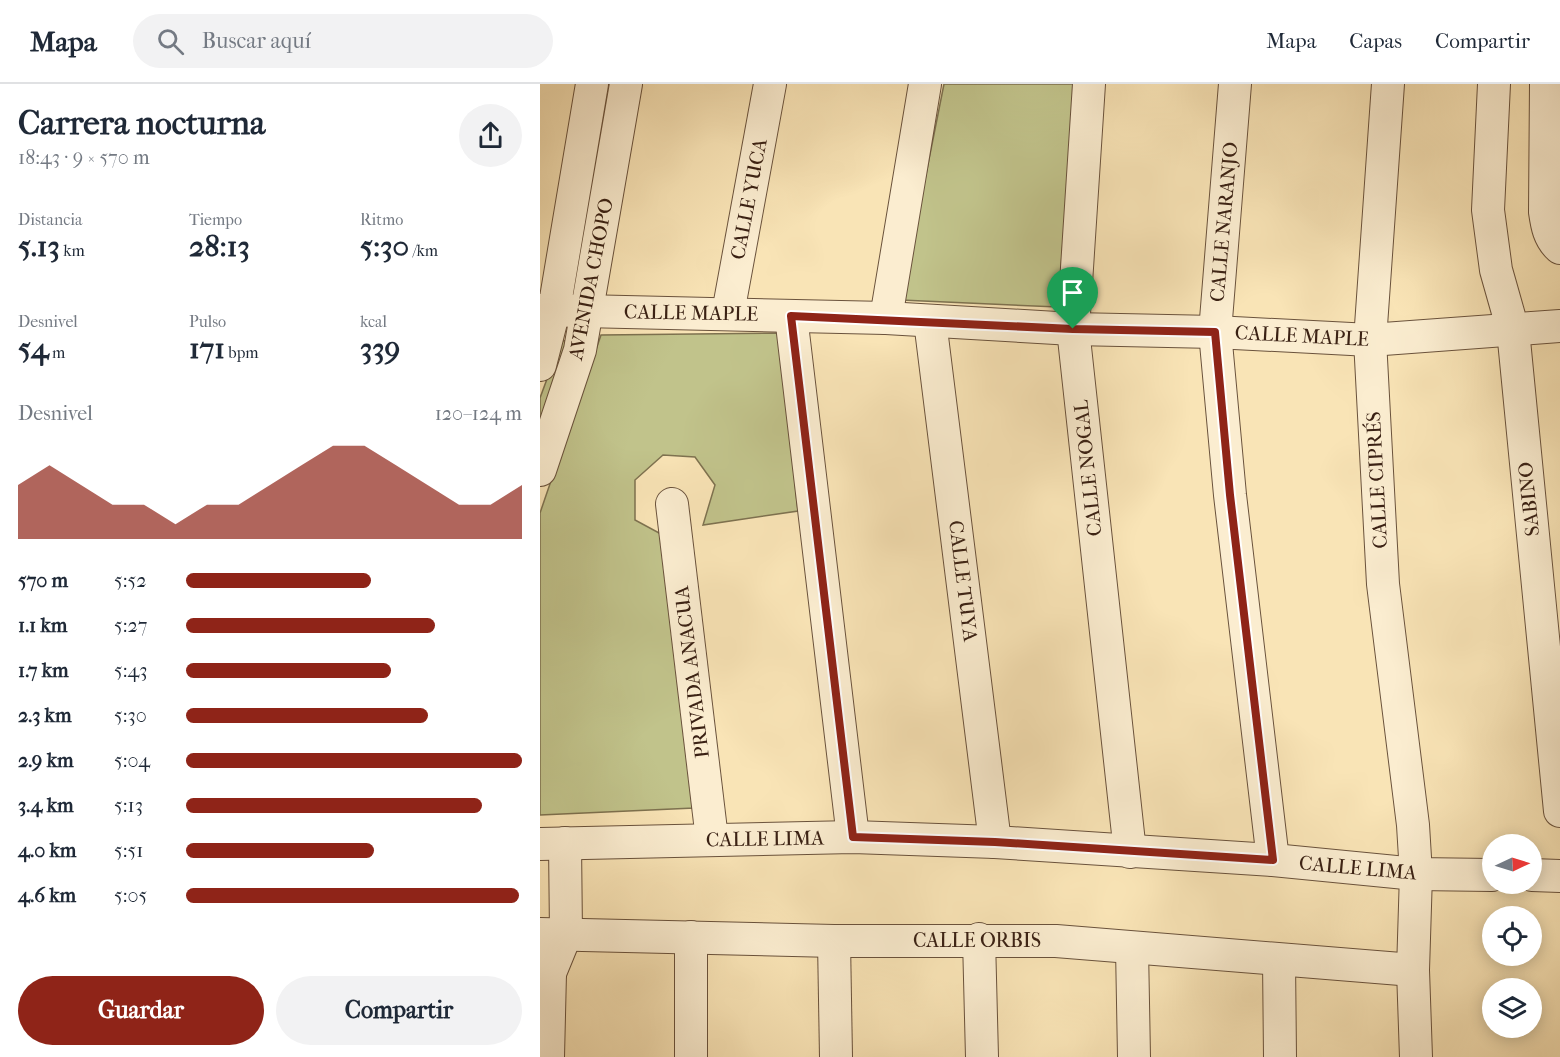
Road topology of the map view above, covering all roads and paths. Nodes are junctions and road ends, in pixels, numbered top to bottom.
1 (592, 84) edge
2 (626, 84) edge
3 (770, 84) edge
4 (925, 84) edge
5 (1089, 84) edge
6 (1235, 84) edge
7 (1388, 84) edge
8 (1494, 84) edge
9 (1546, 84) edge
10 (1560, 248) edge
11 (547, 310) edge
12 (588, 311) junction
13 (728, 313) junction
14 (791, 316) junction
15 (886, 318) junction
16 (930, 321) junction
17 (1560, 326) edge
18 (1073, 329) junction
19 (1513, 330) junction
20 (1215, 332) junction
21 (1370, 340) junction
22 (540, 365) edge
23 (540, 470) edge
24 (672, 504) dead end
25 (1560, 811) edge
26 (853, 837) junction
27 (712, 839) junction
28 (995, 842) junction
29 (552, 844) edge
30 (1130, 852) junction
31 (1273, 860) junction
32 (1416, 874) junction
33 (1482, 875) edge
34 (1542, 875) edge
35 (1560, 876) edge
36 (549, 935) edge
37 (691, 937) junction
38 (979, 939) junction
39 (834, 941) junction
40 (1132, 948) junction
41 (1279, 960) junction
42 (1413, 970) junction
43 (548, 1057) edge
44 (691, 1057) edge
45 (836, 1057) edge
46 (982, 1057) edge
47 (1134, 1057) edge
48 (1280, 1057) edge
49 (1416, 1057) edge

1 - 11 street, AVENIDA CHOPO
2 - 12 street, AVENIDA CHOPO
3 - 13 street, CALLE YUCA
4 - 15 street
5 - 18 street, CALLE NOGAL
6 - 20 street, CALLE NARANJO
7 - 21 street, CALLE CIPRÉS
8 - 19 street, SABINO
9 - 10 street
11 - 12 street, CALLE MAPLE
11 - 22 street, AVENIDA CHOPO
12 - 13 street, CALLE MAPLE
12 - 23 street, AVENIDA CHOPO
13 - 14 street, CALLE MAPLE
14 - 15 street, CALLE MAPLE
14 - 26 street
15 - 16 street, CALLE MAPLE
16 - 18 street, CALLE MAPLE
16 - 28 street, CALLE TUYA
17 - 19 street, CALLE MAPLE
18 - 20 street, CALLE MAPLE
18 - 30 street, CALLE NOGAL
19 - 21 street, CALLE MAPLE
19 - 25 street, SABINO
20 - 21 street, CALLE MAPLE
20 - 31 street, CALLE NARANJO
21 - 32 street, CALLE CIPRÉS
24 - 27 street, PRIVADA ANACUA
26 - 27 street, CALLE LIMA
26 - 28 street, CALLE LIMA
27 - 29 street, CALLE LIMA
28 - 30 street, CALLE LIMA
29 - 36 street
30 - 31 street, CALLE LIMA
31 - 32 street, CALLE LIMA
32 - 33 street, CALLE LIMA
32 - 42 street
34 - 35 street
36 - 37 street, CALLE ORBIS
36 - 43 street
37 - 39 street, CALLE ORBIS
37 - 44 street
38 - 39 street, CALLE ORBIS
38 - 40 street, CALLE ORBIS
38 - 46 street
39 - 45 street
40 - 41 street, CALLE ORBIS
40 - 47 street
41 - 42 street, CALLE ORBIS
41 - 48 street
42 - 49 street

